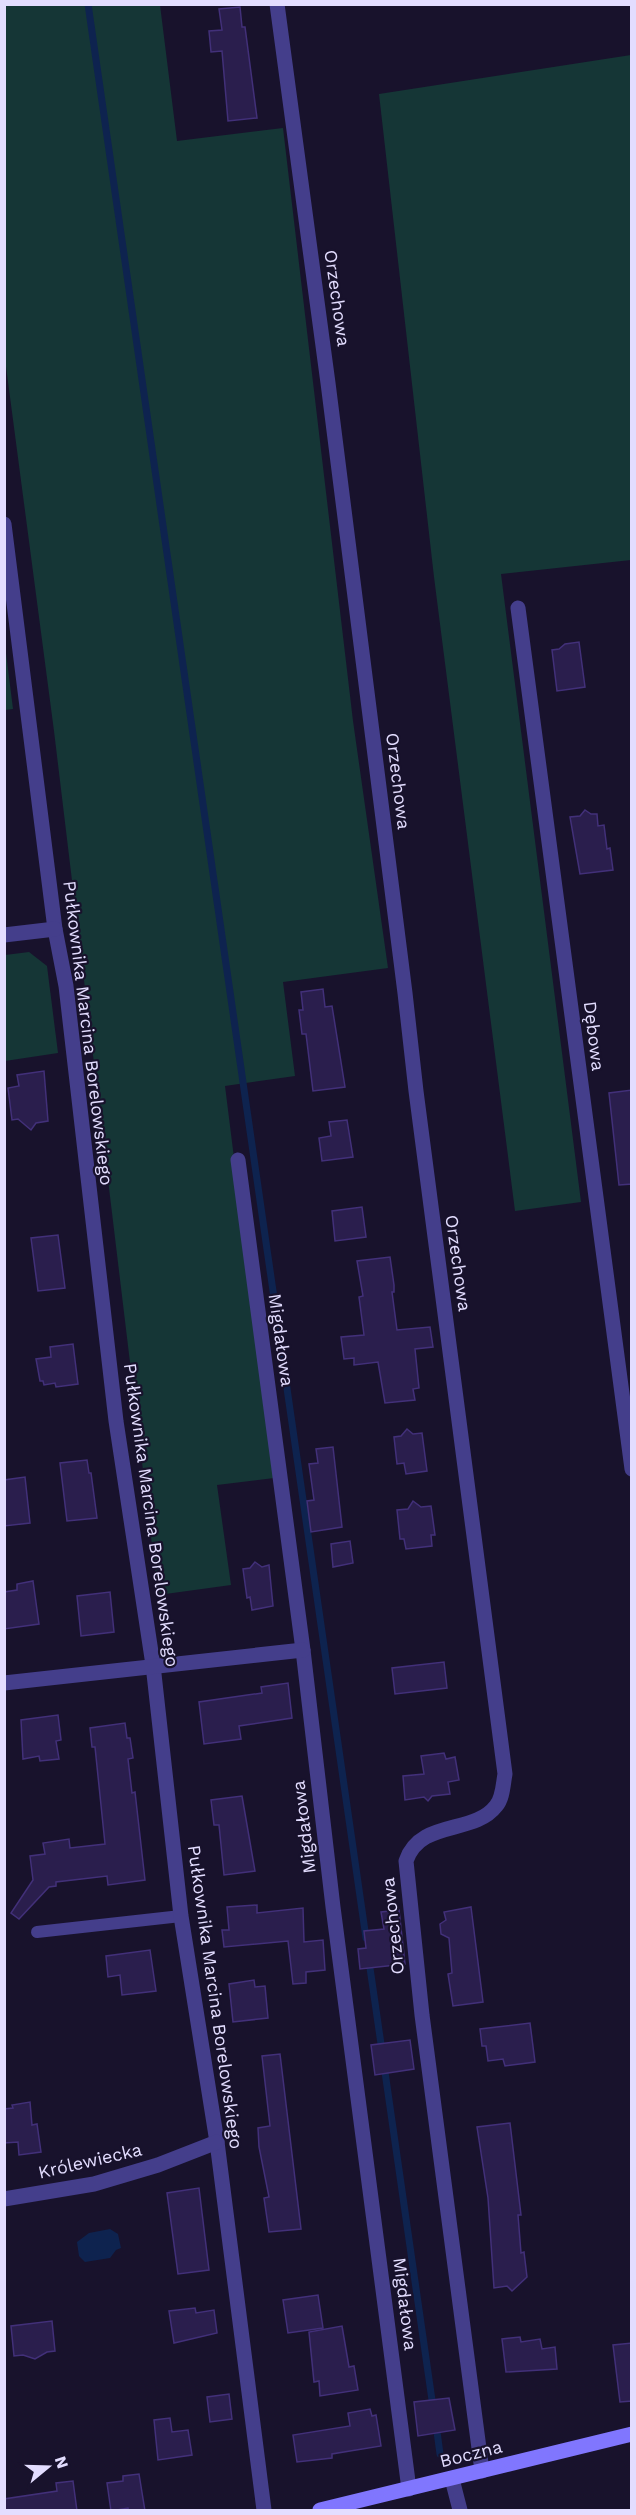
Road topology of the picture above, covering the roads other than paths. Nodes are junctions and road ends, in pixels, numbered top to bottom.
1 (277, 4) edge
2 (4, 524) edge
3 (518, 608) dead end
4 (55, 929) junction
5 (4, 935) edge
6 (238, 1160) dead end
7 (632, 1469) edge
8 (303, 1650) junction
9 (153, 1665) junction
10 (4, 1683) edge
11 (181, 1916) junction
12 (37, 1932) dead end
13 (217, 2142) junction
14 (4, 2199) edge
15 (632, 2433) edge
16 (482, 2471) junction
17 (452, 2479) junction
18 (409, 2489) junction
19 (264, 2511) edge
20 (320, 2511) edge
21 (460, 2511) edge

1 - 16 street, Orzechowa
2 - 4 street, Pułkownika Marcina Borelowskiego
3 - 7 street, Dębowa
4 - 5 street
4 - 9 street, Pułkownika Marcina Borelowskiego
6 - 8 street, Migdałowa
8 - 9 street
8 - 18 street, Migdałowa
9 - 10 street
9 - 11 street, Pułkownika Marcina Borelowskiego
11 - 12 lane
11 - 13 street, Pułkownika Marcina Borelowskiego
13 - 14 street, Królewiecka
13 - 19 street, Pułkownika Marcina Borelowskiego
15 - 16 street, Boczna
16 - 17 street, Boczna
17 - 18 street, Boczna
17 - 21 street
18 - 20 street, Boczna

